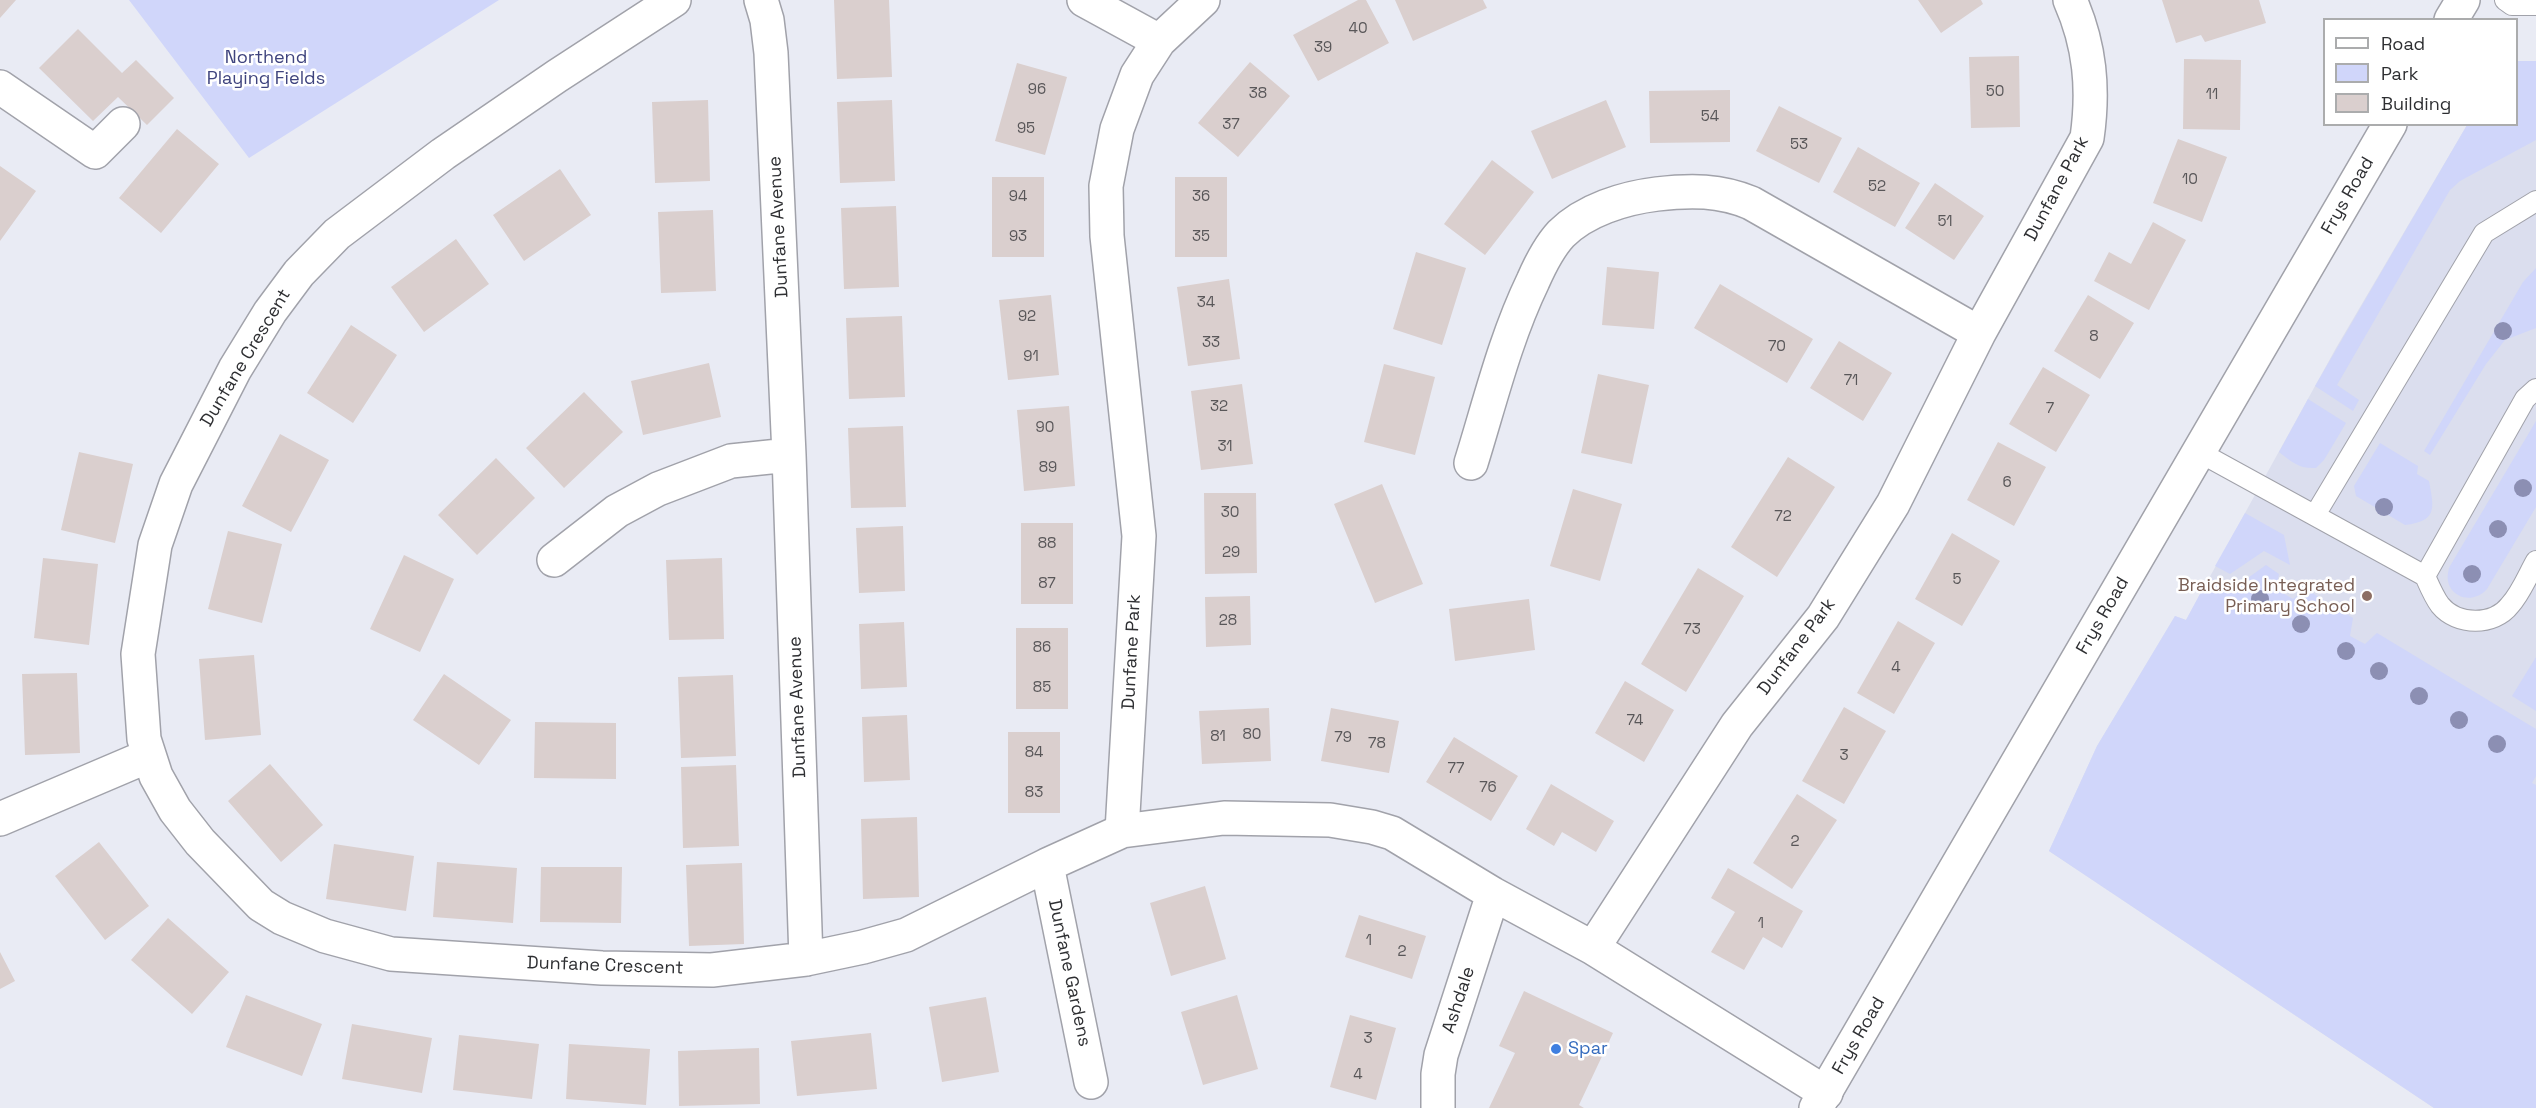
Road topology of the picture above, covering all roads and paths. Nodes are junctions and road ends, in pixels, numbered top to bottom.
1 (674, 0) edge
2 (761, 0) edge
3 (1084, 0) edge
4 (1203, 0) edge
5 (2070, 0) edge
6 (2463, 0) edge
7 (2505, 0) edge
8 (2536, 5) edge
9 (2452, 18) edge
10 (1159, 41) junction
11 (0, 87) edge
12 (123, 124) dead end
13 (2389, 126) edge
14 (2536, 201) edge
15 (1979, 333) junction
16 (2536, 389) edge
17 (2199, 452) junction
18 (789, 455) junction
19 (1472, 464) dead end
20 (2315, 515) junction
21 (554, 560) dead end
22 (2536, 561) edge
23 (2425, 576) junction
24 (148, 756) junction
25 (0, 819) edge
26 (1122, 831) junction
27 (1047, 864) junction
28 (1493, 894) junction
29 (1593, 948) junction
30 (806, 959) junction
31 (1091, 1082) dead end
32 (1821, 1100) edge
33 (1438, 1108) edge

1 - 24 street, Dunfane Crescent
2 - 18 street, Dunfane Avenue
3 - 10 street
4 - 10 street, Dunfane Park
5 - 15 street, Dunfane Park
6 - 9 street
7 - 8 lane
10 - 26 street, Dunfane Park
11 - 12 street
13 - 17 street, Frys Road
14 - 20 lane
15 - 19 street
15 - 29 street, Dunfane Park
16 - 23 lane
17 - 20 lane
17 - 32 street, Frys Road
18 - 21 street
18 - 30 street, Dunfane Avenue
20 - 23 lane
22 - 23 lane
24 - 25 street
24 - 30 street, Dunfane Crescent
26 - 27 street, Dunfane Crescent
26 - 28 street
27 - 30 street, Dunfane Crescent
27 - 31 street, Dunfane Gardens
28 - 29 street
28 - 33 street, Ashdale
29 - 32 street

